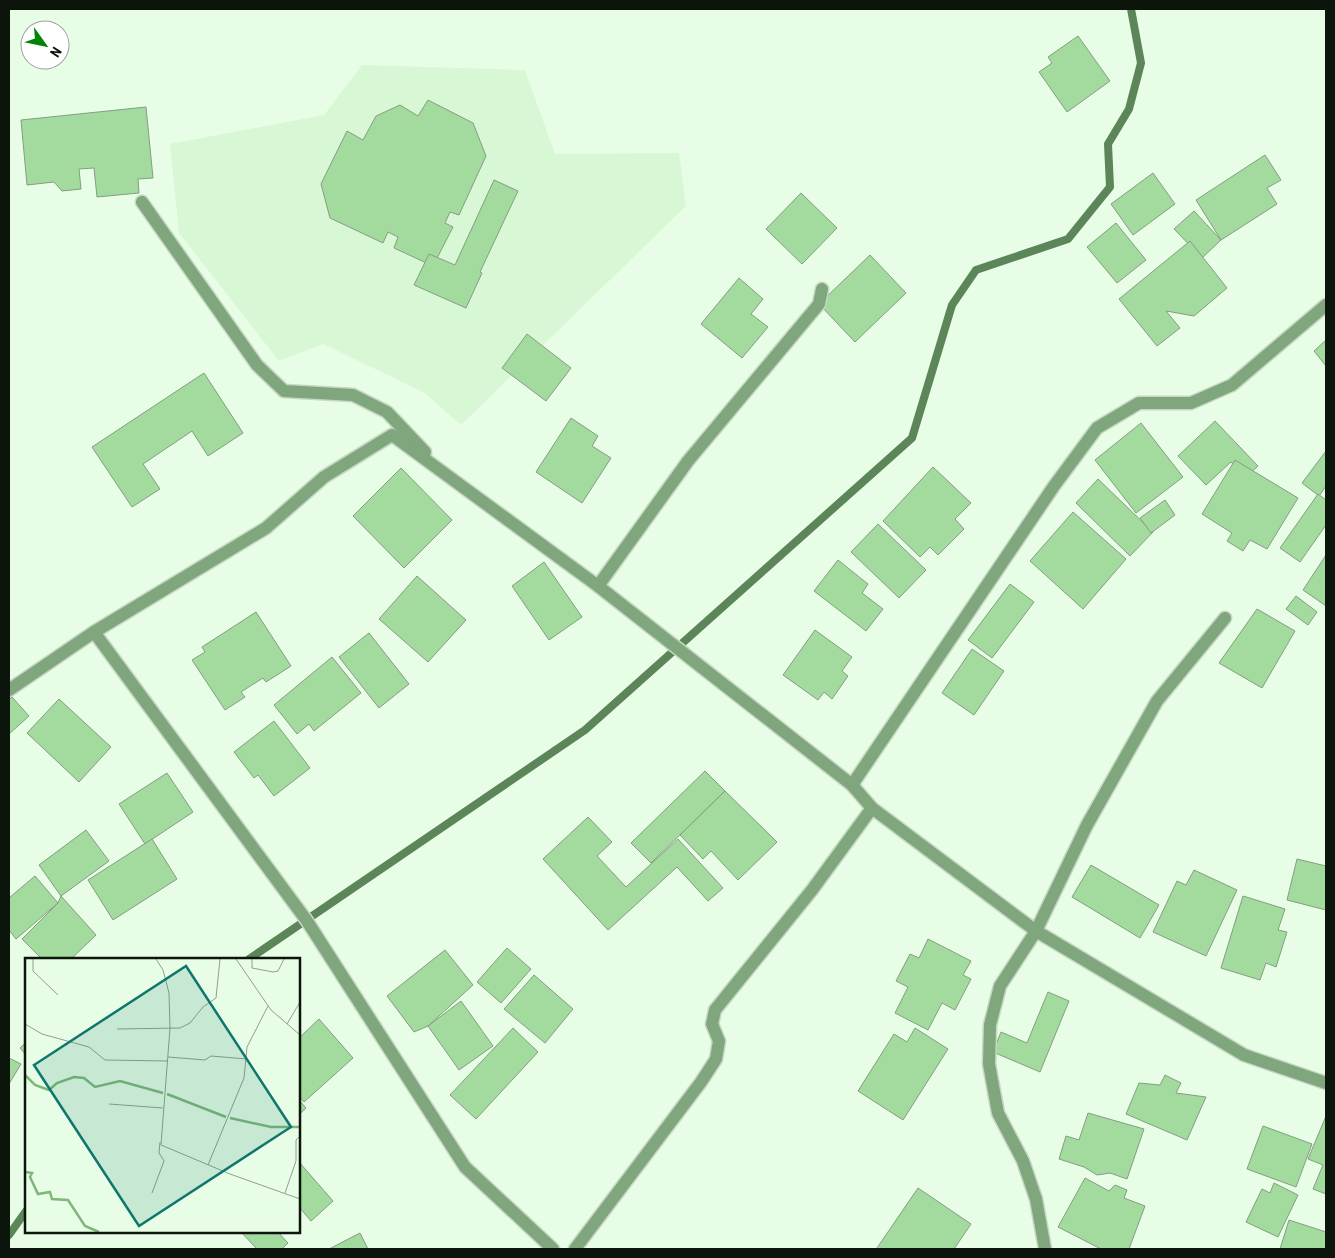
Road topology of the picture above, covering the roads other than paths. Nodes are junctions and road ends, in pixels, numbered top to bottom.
1 (142, 202) dead end
2 (822, 289) dead end
3 (1326, 305) edge
4 (444, 472) junction
5 (598, 586) junction
6 (1225, 618) dead end
7 (94, 632) junction
8 (9, 690) edge
9 (852, 784) junction
10 (872, 808) junction
11 (1036, 931) junction
12 (1326, 1083) edge
13 (553, 1249) edge
14 (576, 1249) edge
15 (1045, 1249) edge

1 - 4 street
2 - 5 street
3 - 9 street
4 - 5 street
4 - 7 street
5 - 9 street
6 - 11 street
7 - 8 street
7 - 13 street
9 - 10 street
10 - 11 street
10 - 14 street
11 - 12 street
11 - 15 street

